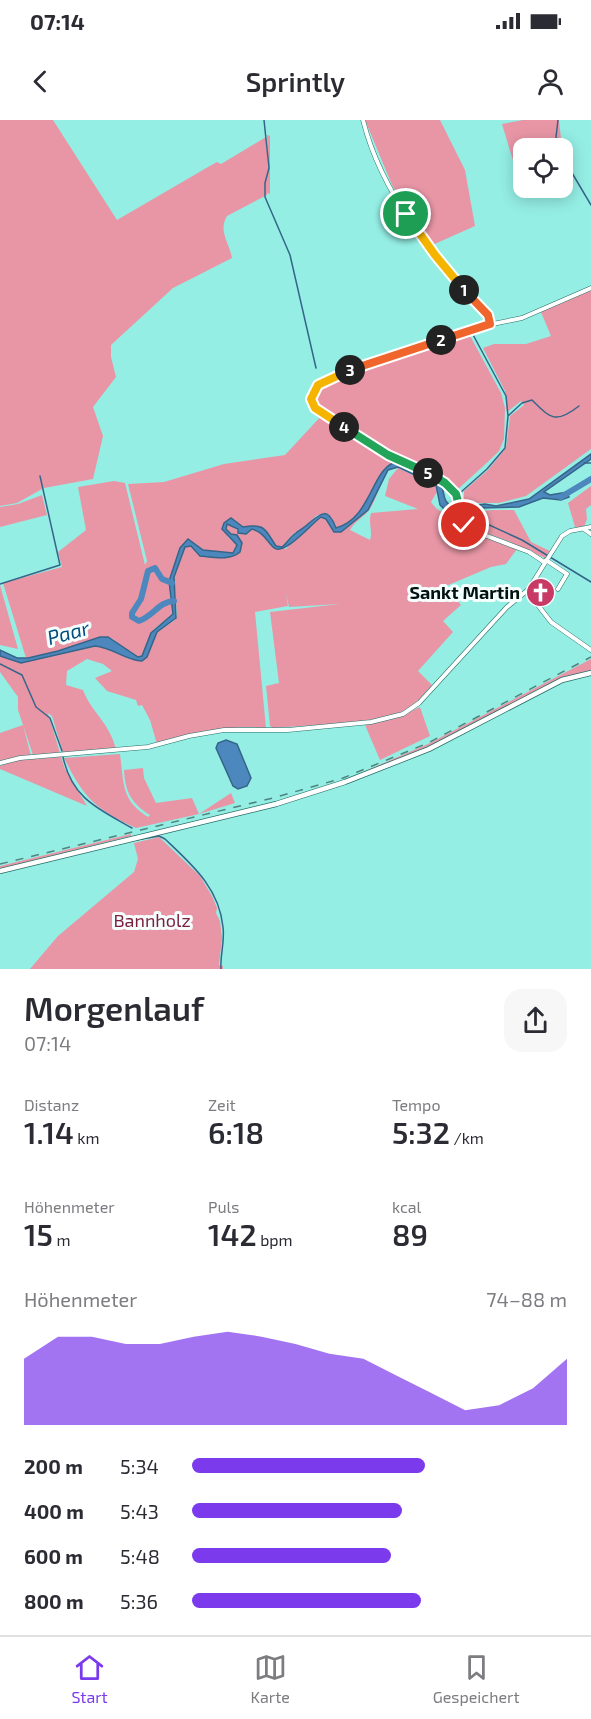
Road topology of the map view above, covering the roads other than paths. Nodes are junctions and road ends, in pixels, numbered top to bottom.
1 (363, 120) edge
2 (591, 288) edge
3 (490, 324) junction
4 (591, 527) edge
5 (583, 529) junction
6 (591, 534) edge
7 (547, 558) junction
8 (558, 589) dead end
9 (525, 592) junction
10 (591, 651) edge
11 (591, 673) edge
12 (0, 763) edge
13 (0, 871) edge

1 - 3 street
2 - 3 street
3 - 7 street
4 - 5 street
5 - 6 street
5 - 7 street
7 - 8 street
7 - 9 street
9 - 10 street
9 - 12 street
11 - 13 street

